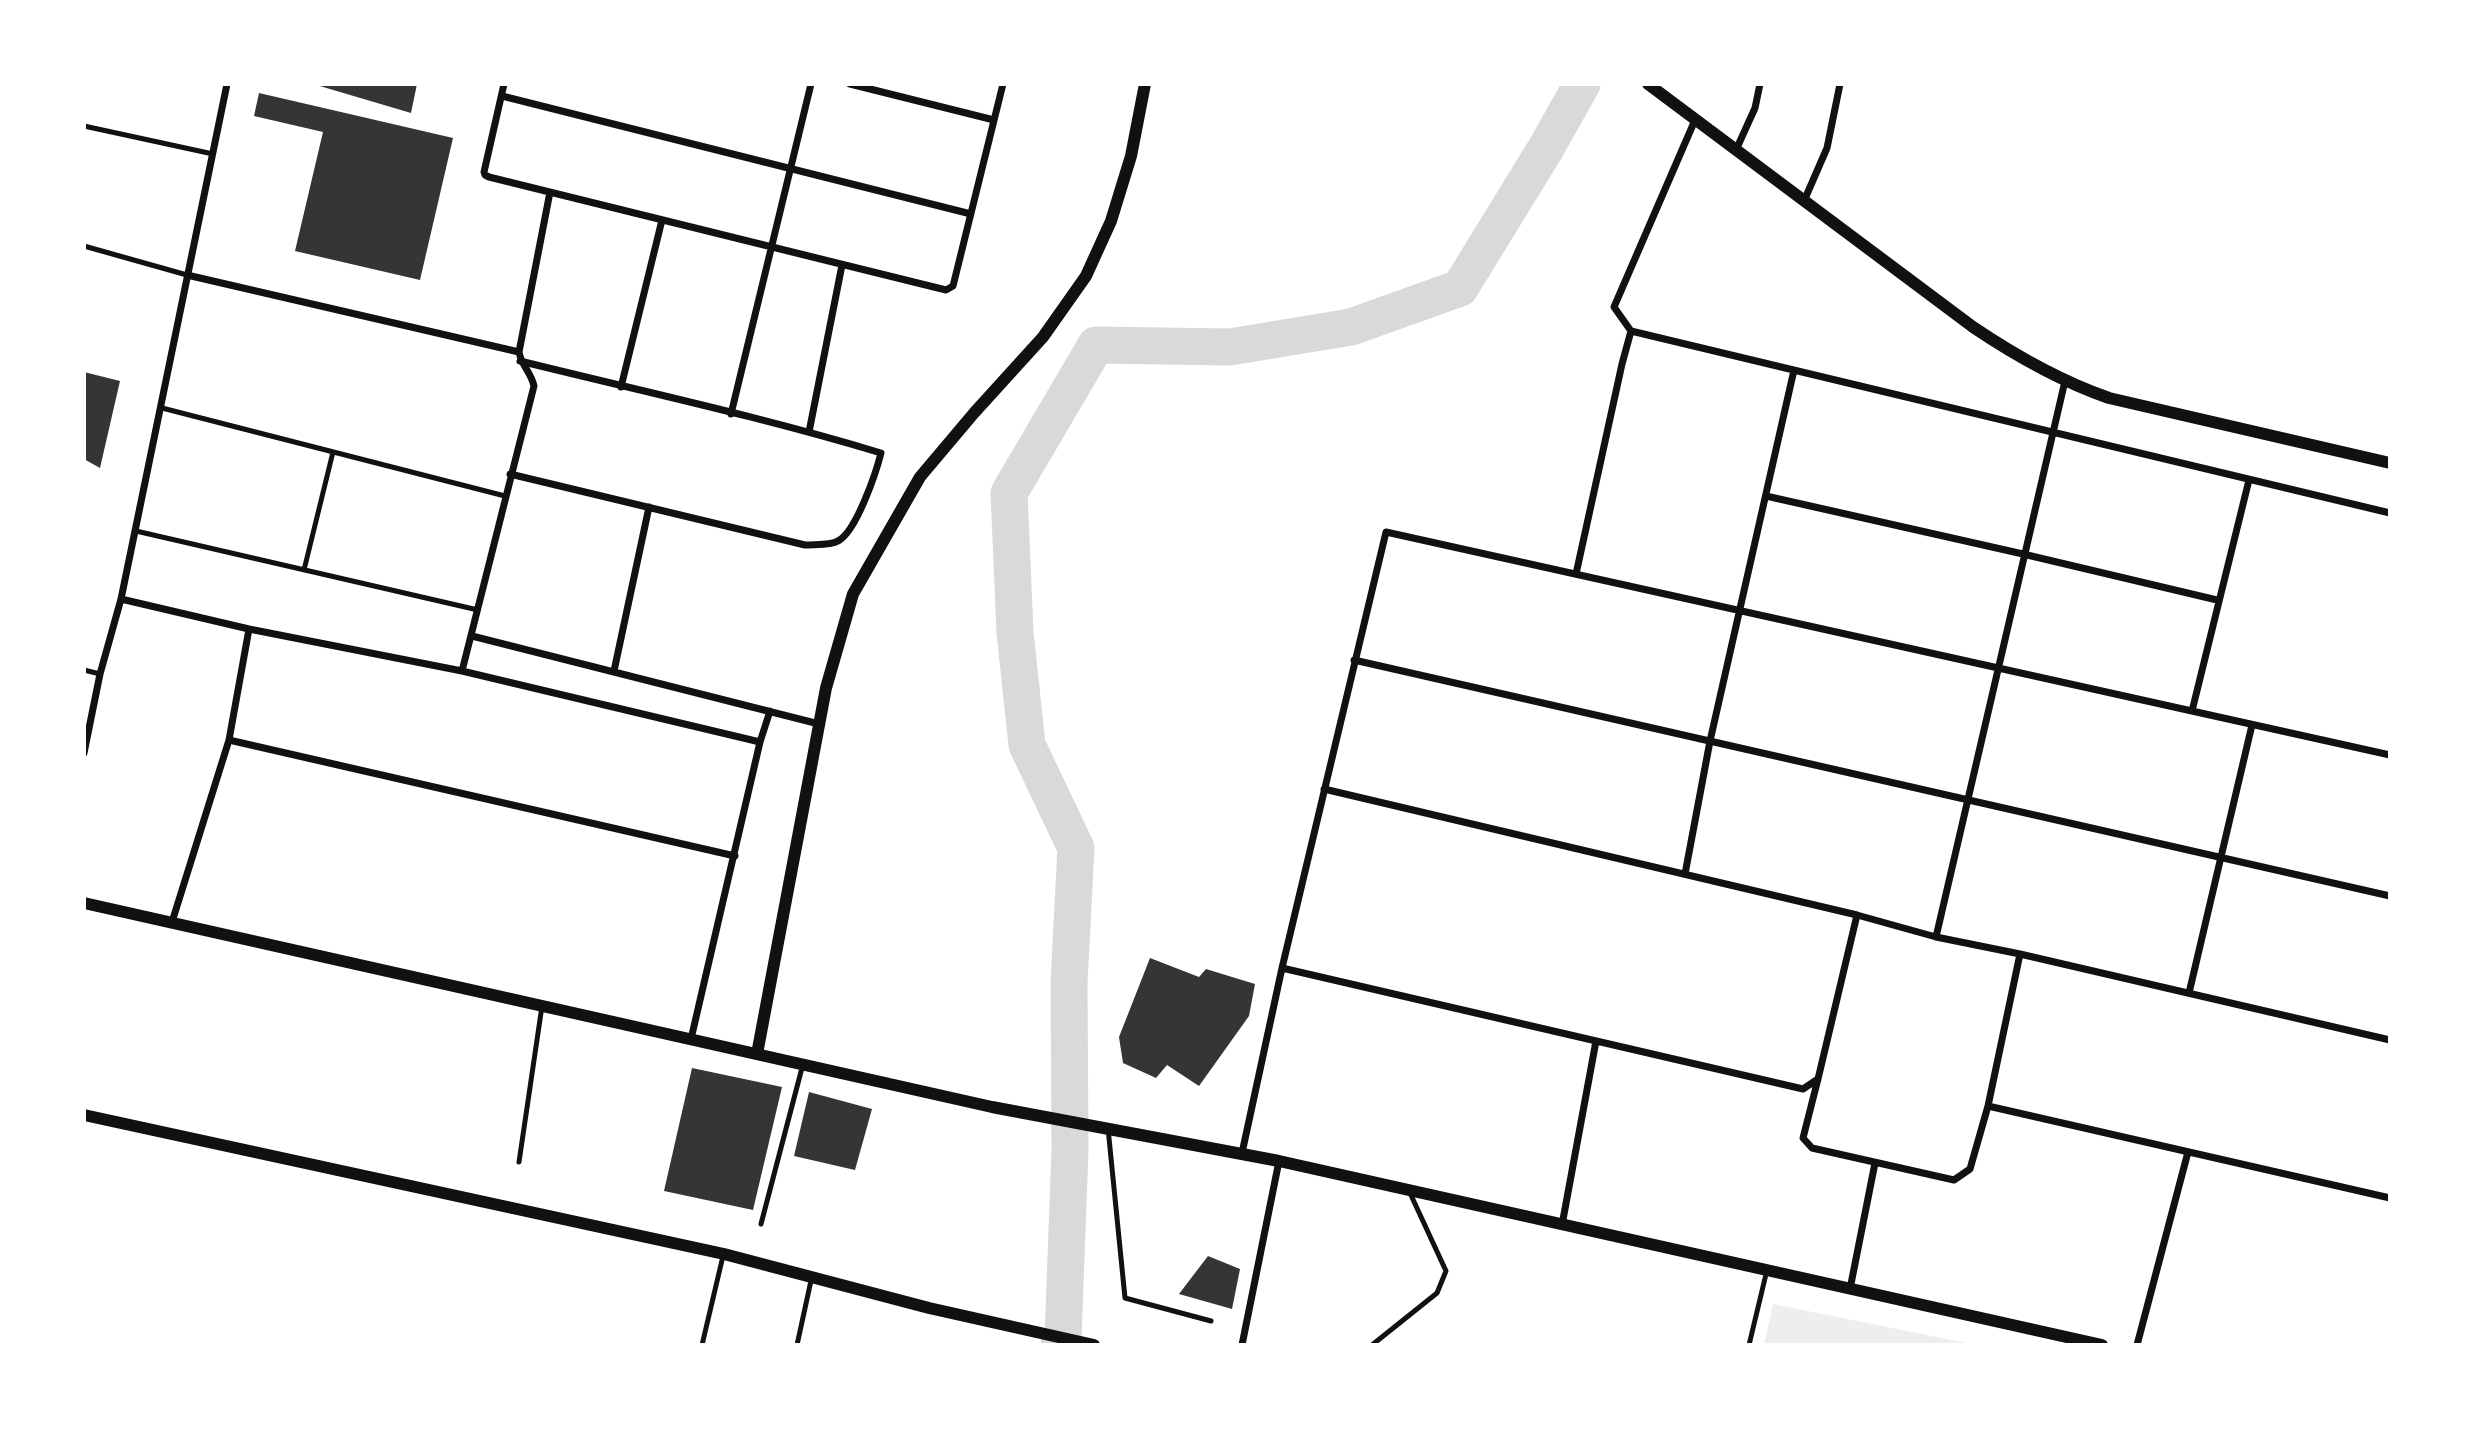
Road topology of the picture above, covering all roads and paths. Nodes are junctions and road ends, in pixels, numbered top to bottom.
1 (227, 84) edge
2 (505, 84) edge
3 (811, 84) edge
4 (849, 84) edge
5 (1003, 84) edge
6 (1145, 84) edge
7 (1648, 84) edge
8 (1760, 84) edge
9 (1840, 84) edge
10 (502, 96) junction
11 (994, 120) junction
12 (1695, 120) junction
13 (84, 126) edge
14 (1736, 151) junction
15 (213, 155) junction
16 (790, 168) junction
17 (550, 192) junction
18 (1804, 202) junction
19 (971, 214) junction
20 (662, 220) junction
21 (84, 246) edge
22 (771, 247) junction
23 (842, 265) junction
24 (187, 275) junction
25 (1631, 331) junction
26 (519, 352) junction
27 (520, 361) junction
28 (1794, 370) junction
29 (2065, 381) junction
30 (621, 387) junction
31 (162, 408) junction
32 (731, 414) junction
33 (809, 432) junction
34 (2052, 433) junction
35 (333, 452) junction
36 (2390, 463) edge
37 (510, 474) junction
38 (2249, 480) junction
39 (505, 496) junction
40 (1766, 496) junction
41 (649, 507) junction
42 (2390, 513) edge
43 (136, 531) junction
44 (2023, 554) junction
45 (304, 570) junction
46 (1576, 574) junction
47 (121, 599) junction
48 (2217, 600) junction
49 (478, 610) junction
50 (1741, 611) junction
51 (249, 629) junction
52 (472, 635) junction
53 (1354, 660) junction
54 (1997, 668) junction
55 (84, 670) edge
56 (463, 671) junction
57 (614, 671) junction
58 (100, 674) junction
59 (770, 710) junction
60 (2192, 711) junction
61 (819, 724) junction
62 (2252, 725) junction
63 (229, 740) junction
64 (1710, 741) junction
65 (760, 742) junction
66 (84, 753) edge
67 (2390, 755) edge
68 (1324, 789) junction
69 (1967, 800) junction
70 (735, 856) junction
71 (2221, 858) junction
72 (1685, 874) junction
73 (2390, 896) edge
74 (84, 903) edge
75 (1857, 915) junction
76 (172, 922) junction
77 (1936, 937) junction
78 (2020, 954) junction
79 (1282, 968) junction
80 (2189, 993) junction
81 (542, 1006) junction
82 (691, 1039) junction
83 (2390, 1040) edge
84 (1596, 1041) junction
85 (757, 1054) junction
86 (803, 1064) junction
87 (1818, 1079) junction
88 (1988, 1106) junction
89 (84, 1115) edge
90 (1108, 1128) junction
91 (2188, 1152) junction
92 (1242, 1153) junction
93 (1279, 1161) junction
94 (519, 1162) dead end
95 (1875, 1163) junction
96 (1408, 1190) junction
97 (2390, 1198) edge
98 (761, 1224) dead end
99 (1562, 1224) junction
100 (724, 1254) junction
101 (1767, 1270) junction
102 (813, 1275) junction
103 (1850, 1289) junction
104 (1212, 1321) dead end
105 (702, 1345) edge
106 (797, 1345) edge
107 (1094, 1345) edge
108 (1242, 1345) edge
109 (1372, 1345) edge
110 (1749, 1345) edge
111 (2102, 1345) edge
112 (2137, 1345) edge

1 - 15 street
2 - 10 street
3 - 16 street
4 - 11 street
5 - 11 street
6 - 61 street
7 - 12 street
8 - 14 street
9 - 18 street
10 - 16 street
10 - 17 street
11 - 19 street
12 - 14 street
12 - 25 street
13 - 15 lane
14 - 18 street
15 - 24 street
16 - 19 street
16 - 22 street
17 - 20 street
17 - 26 street
18 - 29 street
19 - 23 street
20 - 22 street
20 - 30 street
21 - 24 lane
22 - 23 street
22 - 32 street
23 - 33 street
24 - 26 street
24 - 31 street
25 - 28 street
25 - 46 street
26 - 27 street
27 - 30 street
27 - 37 street
28 - 34 street
28 - 40 street
29 - 34 street
29 - 36 street
30 - 32 street
31 - 35 lane
31 - 43 street
32 - 33 street
33 - 41 street
34 - 38 street
34 - 44 street
35 - 39 lane
35 - 45 lane
37 - 39 street
37 - 41 street
38 - 42 street
38 - 48 street
39 - 49 street
40 - 44 street
40 - 50 street
41 - 57 street
43 - 45 lane
43 - 47 street
44 - 48 street
44 - 54 street
45 - 49 lane
46 - 50 street
46 - 53 street
47 - 51 street
47 - 58 street
48 - 60 street
49 - 52 street
50 - 54 street
50 - 64 street
51 - 56 street
51 - 63 street
52 - 56 street
52 - 57 street
53 - 64 street
53 - 68 street
54 - 60 street
54 - 69 street
55 - 58 lane
56 - 65 street
57 - 59 street
58 - 66 street
59 - 61 street
59 - 65 street
60 - 62 street
61 - 85 street
62 - 67 street
62 - 71 street
63 - 70 street
63 - 76 street
64 - 69 street
64 - 72 street
65 - 70 street
68 - 72 street
68 - 79 street
69 - 71 street
69 - 77 street
70 - 82 street
71 - 73 street
71 - 80 street
72 - 75 street
74 - 76 street
75 - 77 street
75 - 87 street
76 - 81 street
77 - 78 street
78 - 80 street
78 - 88 street
79 - 84 street
79 - 92 street
80 - 83 street
81 - 82 street
81 - 94 lane
82 - 85 street
84 - 87 street
84 - 99 street
85 - 86 street
86 - 90 street
86 - 98 lane
87 - 95 street
88 - 91 street
88 - 95 street
89 - 100 street
90 - 92 street
90 - 104 lane
91 - 97 street
91 - 112 street
92 - 93 street
93 - 96 street
93 - 108 street
95 - 103 street
96 - 99 street
96 - 109 lane
99 - 101 street
100 - 102 street
100 - 105 lane
101 - 103 street
101 - 110 lane
102 - 106 lane
102 - 107 street
103 - 111 street

